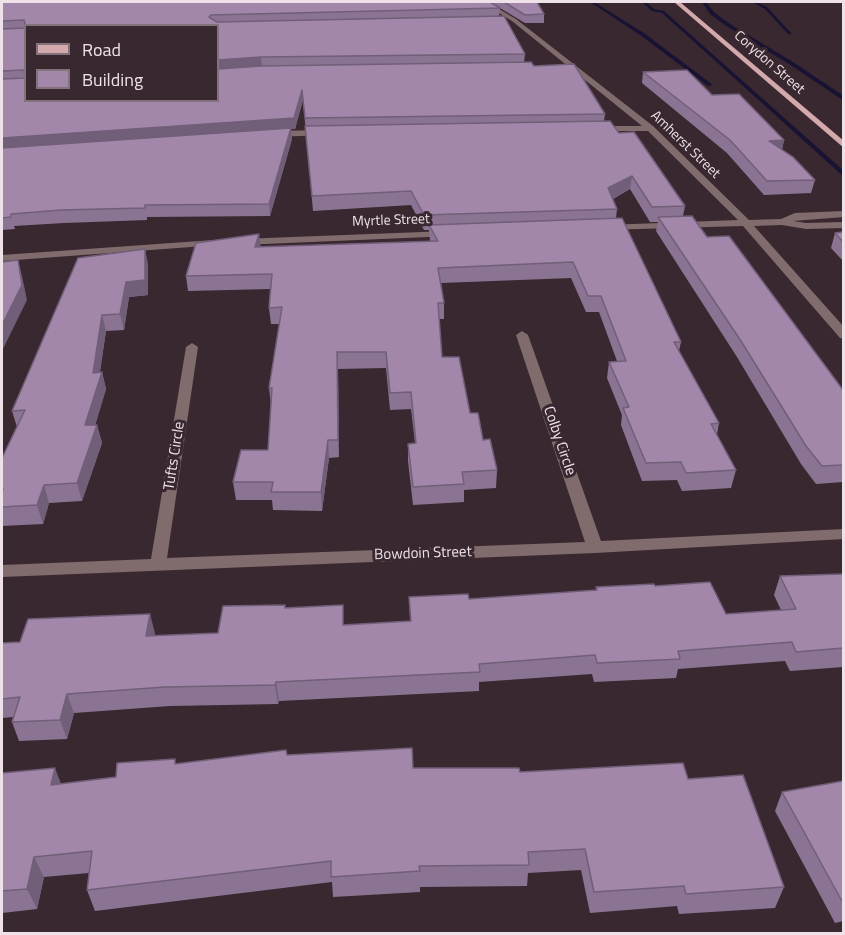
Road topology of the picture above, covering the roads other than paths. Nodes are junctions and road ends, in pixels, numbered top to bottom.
1 (484, 2) edge
2 (677, 2) edge
3 (503, 20) edge
4 (514, 20) junction
5 (562, 67) edge
6 (574, 67) junction
7 (650, 128) junction
8 (591, 129) edge
9 (335, 133) edge
10 (265, 135) edge
11 (843, 146) edge
12 (843, 214) edge
13 (782, 222) junction
14 (746, 223) junction
15 (843, 225) edge
16 (592, 229) edge
17 (463, 234) edge
18 (2, 258) edge
19 (522, 335) dead end
20 (843, 335) edge
21 (192, 347) dead end
22 (843, 534) edge
23 (595, 548) junction
24 (158, 565) junction
25 (2, 572) edge

1 - 4 street, Amherst Street
2 - 11 main road, Corydon Street
3 - 4 street
4 - 6 street, Amherst Street
5 - 6 street
6 - 7 street, Amherst Street
7 - 8 street
7 - 14 street, Amherst Street
9 - 10 street
12 - 13 street
13 - 14 street
13 - 15 street
14 - 16 street
14 - 20 street, Amherst Street
17 - 18 street, Myrtle Street
19 - 23 street, Colby Circle
21 - 24 street, Tufts Circle
22 - 23 street, Bowdoin Street
23 - 24 street, Bowdoin Street
24 - 25 street, Bowdoin Street

